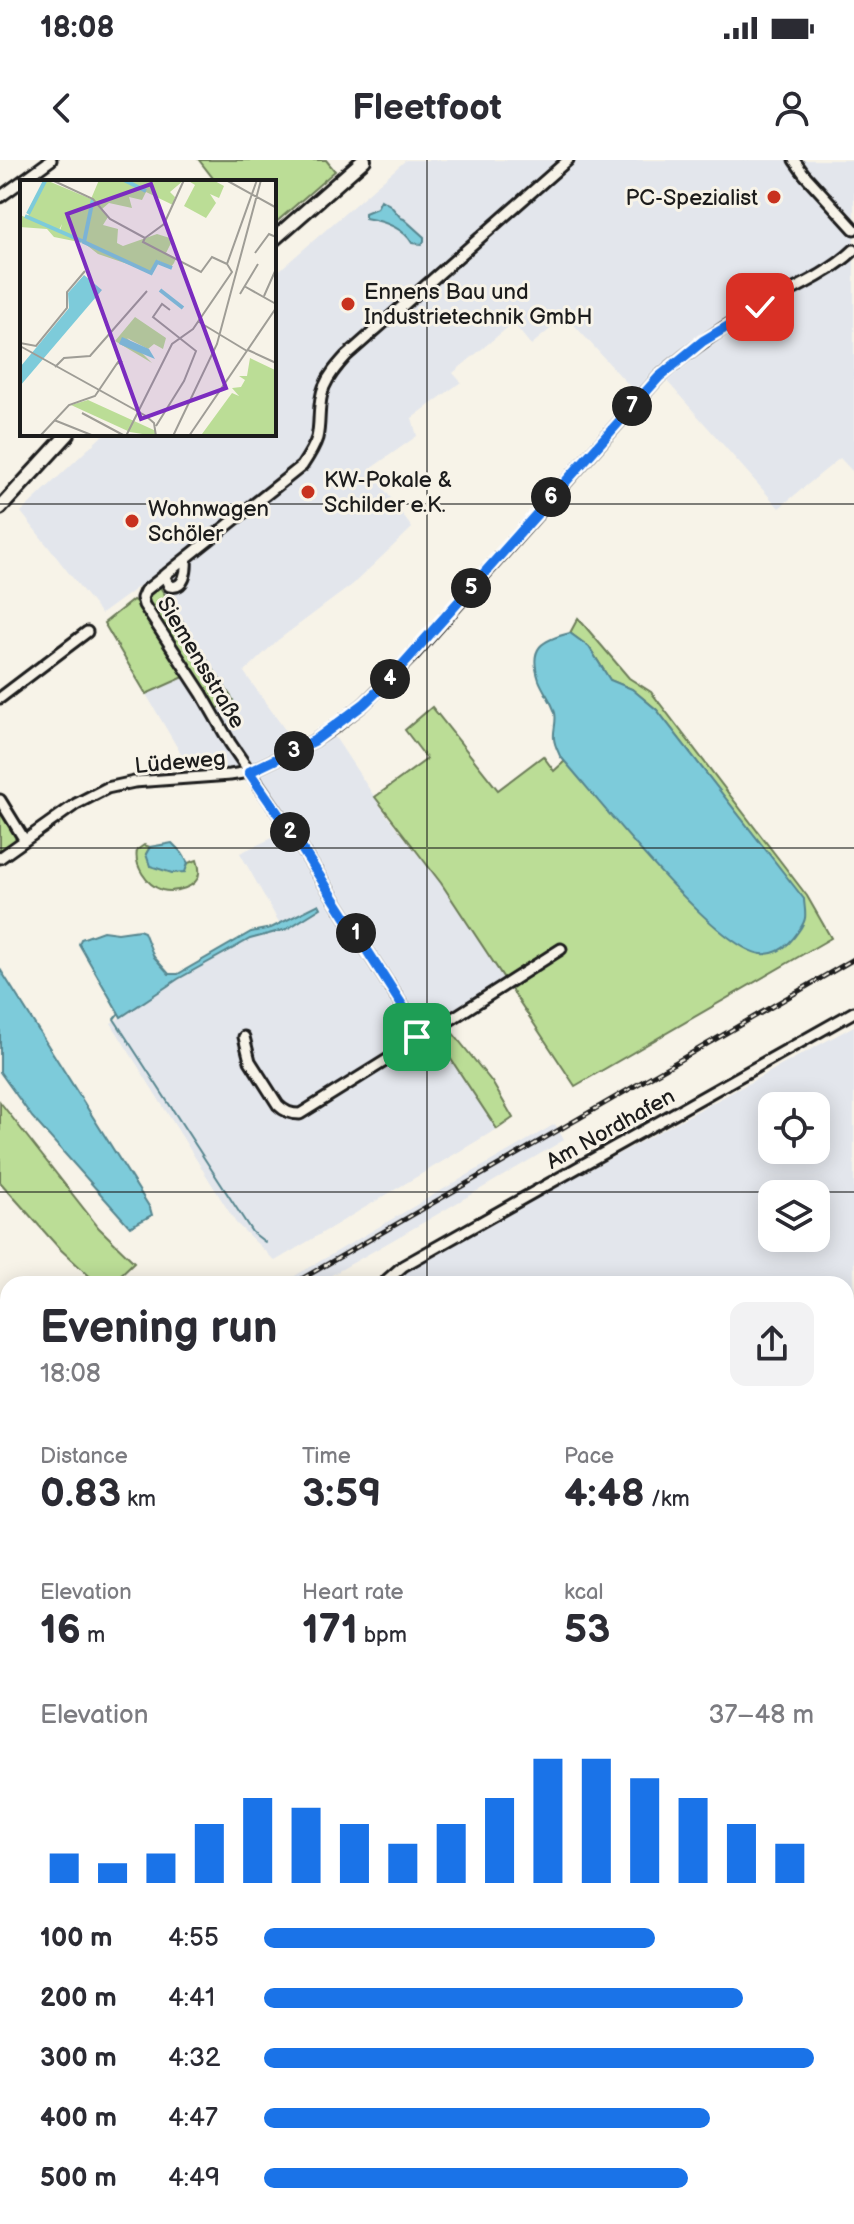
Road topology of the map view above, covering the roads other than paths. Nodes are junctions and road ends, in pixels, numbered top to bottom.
1 (51, 160) edge
2 (364, 160) edge
3 (568, 160) edge
4 (794, 160) edge
5 (23, 180) edge
6 (20, 182) edge
7 (0, 197) edge
8 (854, 229) edge
9 (276, 237) edge
10 (854, 250) edge
11 (66, 436) edge
12 (0, 508) edge
13 (186, 559) junction
14 (164, 575) junction
15 (87, 632) dead end
16 (0, 698) edge
17 (249, 772) junction
18 (0, 800) edge
19 (24, 839) junction
20 (0, 858) edge
21 (561, 949) dead end
22 (854, 1012) edge
23 (244, 1037) dead end
24 (414, 1043) junction
25 (392, 1276) edge

1 - 5 street
2 - 9 main road
3 - 13 street, Siemensstraße
4 - 8 street
6 - 7 street
10 - 17 street, Lüdeweg
11 - 12 main road
13 - 14 street, Siemensstraße
13 - 14 street, Siemensstraße
14 - 17 street, Siemensstraße
15 - 16 street
17 - 19 street, Lüdeweg
17 - 24 street, Siemensstraße
18 - 19 street
19 - 20 street, Lüdeweg
21 - 24 street
22 - 25 street, Am Nordhafen
23 - 24 street

